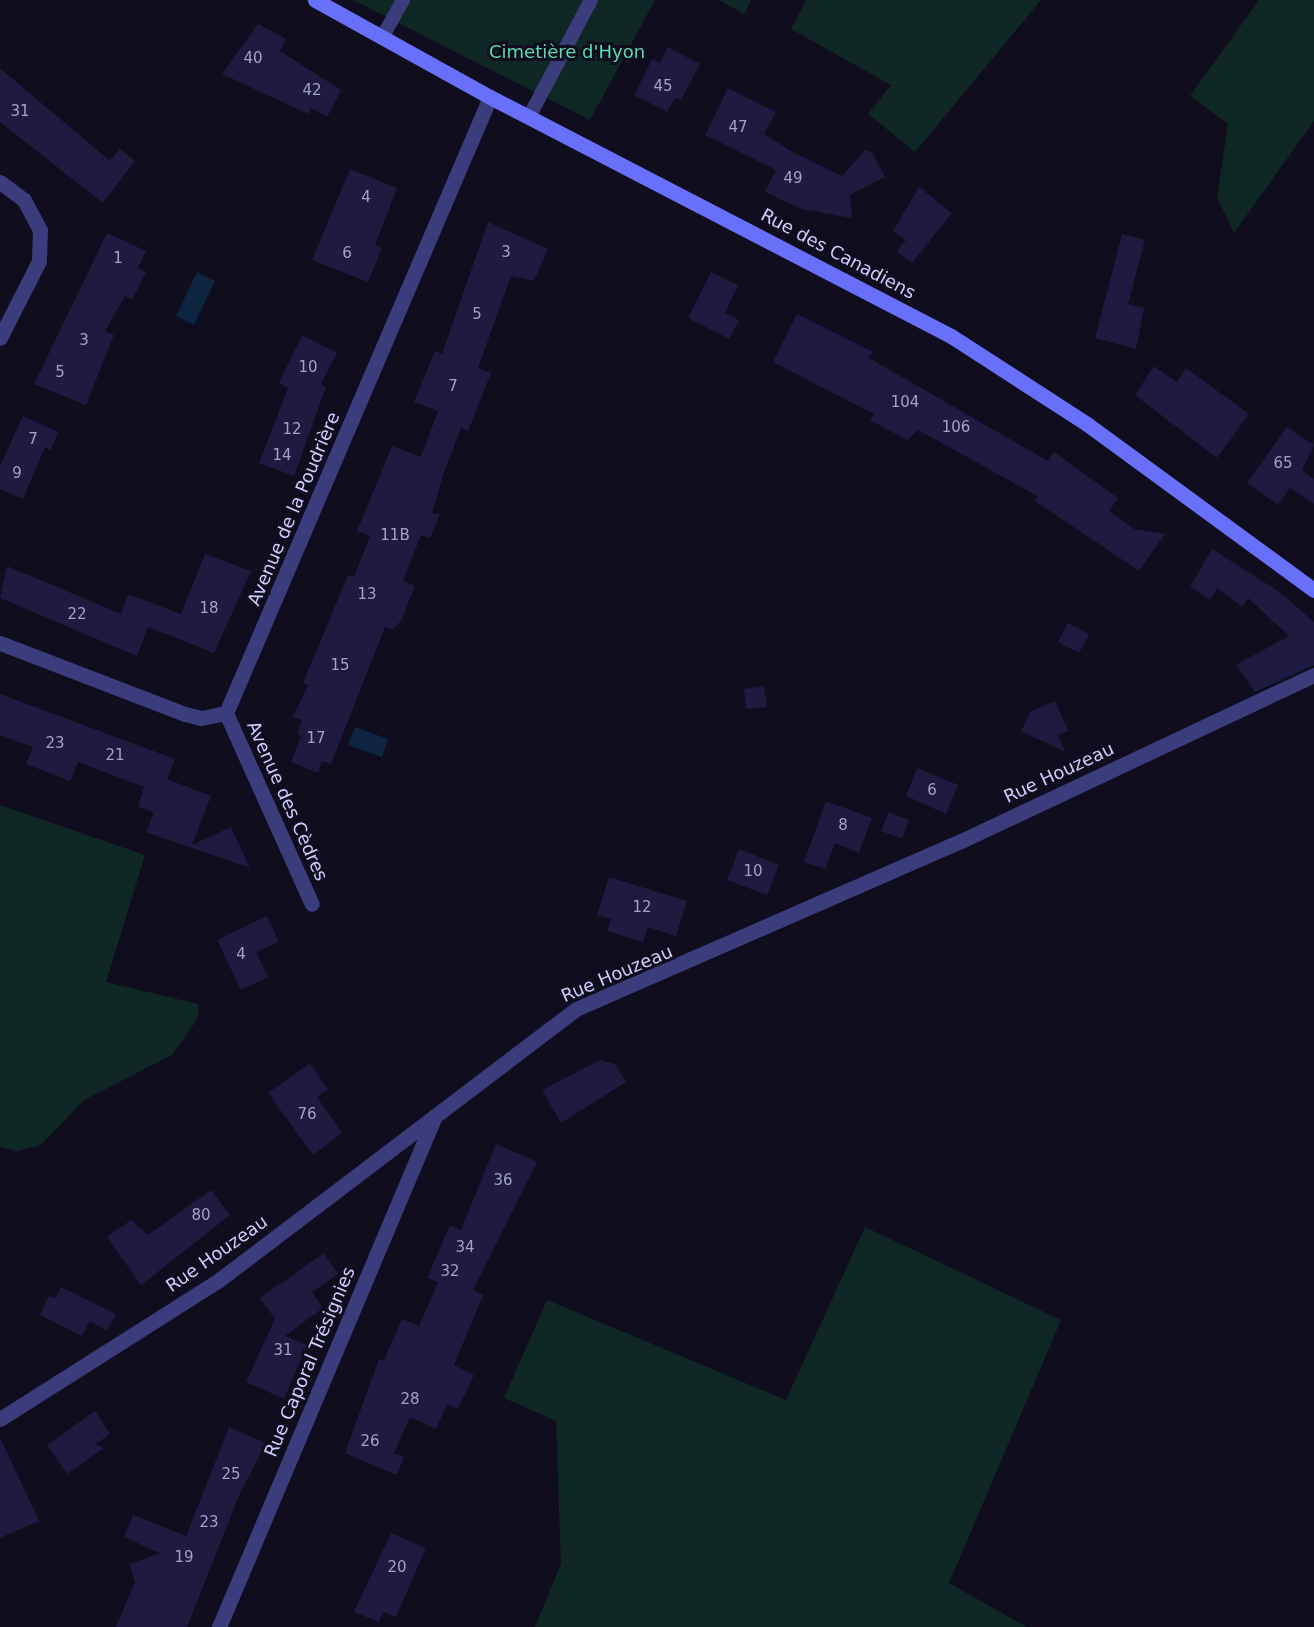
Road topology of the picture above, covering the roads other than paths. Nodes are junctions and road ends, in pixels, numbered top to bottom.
1 (315, 0) edge
2 (403, 0) edge
3 (591, 0) edge
4 (383, 36) junction
5 (490, 97) junction
6 (529, 117) junction
7 (0, 182) edge
8 (0, 338) edge
9 (1314, 590) edge
10 (0, 643) edge
11 (1314, 675) edge
12 (226, 713) junction
13 (312, 904) dead end
14 (437, 1113) junction
15 (0, 1419) edge
16 (219, 1627) edge

1 - 4 street, Rue des Canadiens
2 - 4 lane
3 - 6 lane
4 - 5 street, Rue des Canadiens
5 - 6 street, Rue des Canadiens
5 - 12 street, Avenue de la Poudrière
6 - 9 street, Rue des Canadiens
7 - 8 street
10 - 12 street
11 - 14 street, Rue Houzeau
12 - 13 street, Avenue des Cèdres
14 - 15 street, Rue Houzeau
14 - 16 street, Rue Caporal Trésignies

